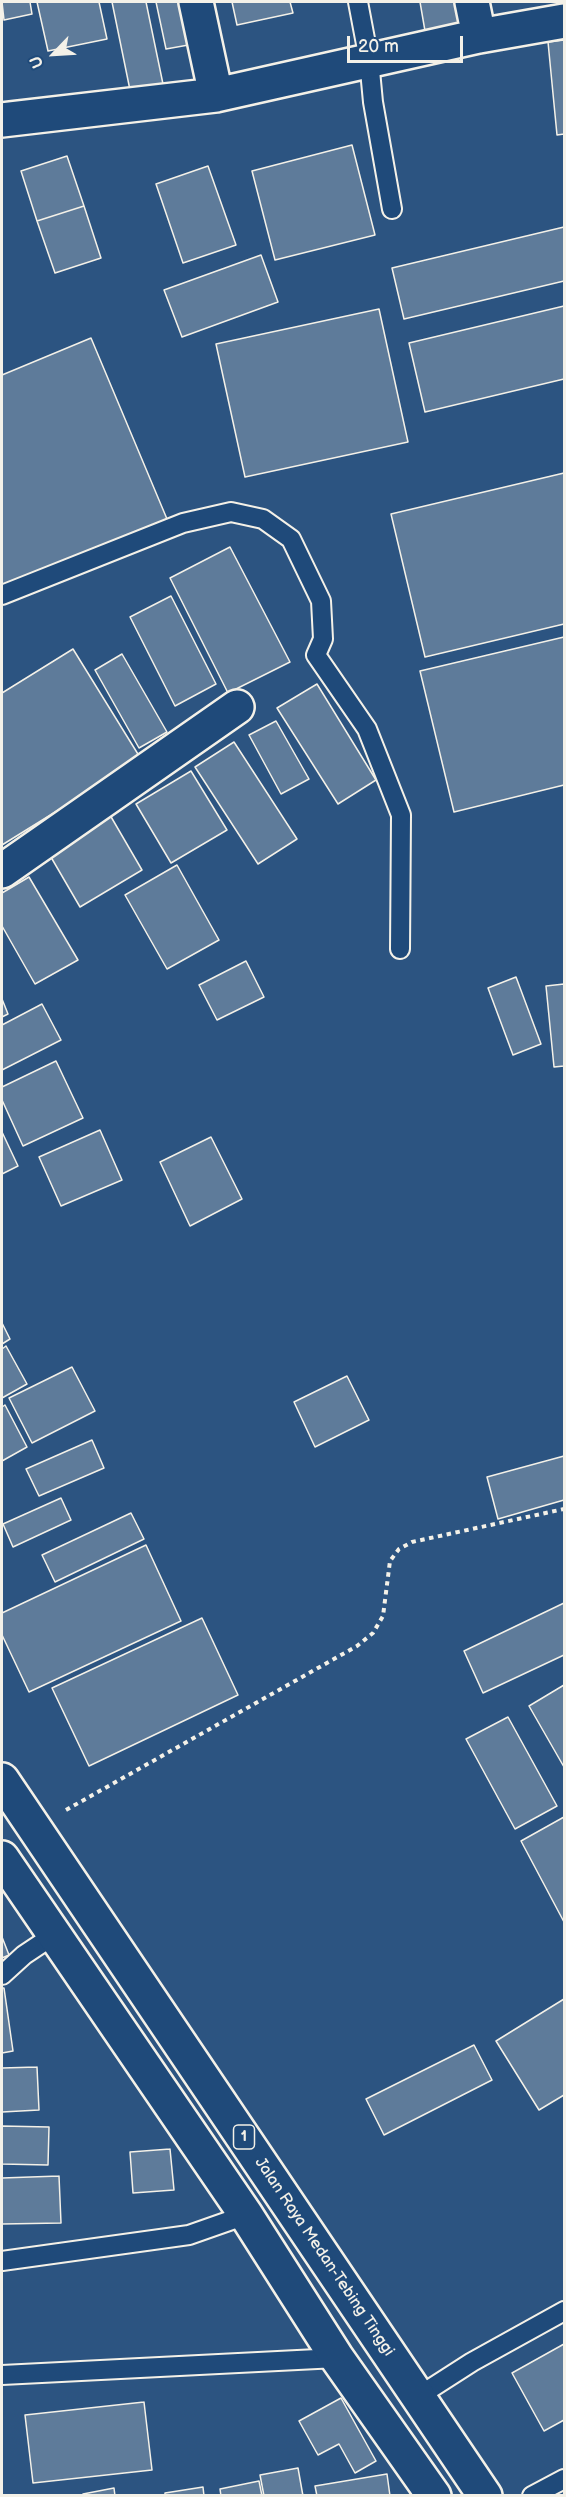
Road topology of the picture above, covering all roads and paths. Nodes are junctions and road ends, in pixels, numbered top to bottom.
1 (196, 2) edge
2 (357, 2) edge
3 (471, 2) edge
4 (564, 21) edge
5 (479, 36) junction
6 (369, 60) junction
7 (216, 95) junction
8 (2, 120) edge
9 (393, 209) dead end
10 (2, 595) edge
11 (237, 707) dead end
12 (2, 871) edge
13 (400, 949) dead end
14 (564, 1509) edge
15 (2, 1780) edge
16 (34, 1828) junction
17 (2, 1858) edge
18 (54, 1935) junction
19 (2, 1975) edge
20 (246, 2215) junction
21 (2, 2261) edge
22 (564, 2311) edge
23 (337, 2358) junction
24 (2, 2375) edge
25 (419, 2396) junction
26 (564, 2479) edge
27 (434, 2496) edge
28 (485, 2496) edge
29 (532, 2496) edge

1 - 7 main road
2 - 6 lane
3 - 5 main road
4 - 5 main road
5 - 6 main road
6 - 7 main road
6 - 9 lane
7 - 8 main road
10 - 13 lane
11 - 12 main road
14 - 16 path
15 - 16 main road, Jalan Raya Medan-Tebing Tinggi / 1
16 - 25 main road, Jalan Raya Medan-Tebing Tinggi / 1
17 - 18 main road
18 - 19 lane
18 - 20 main road
20 - 21 lane
20 - 23 main road
22 - 25 lane
23 - 24 lane
23 - 27 main road
25 - 28 main road, Jalan Raya Medan-Tebing Tinggi / 1
26 - 29 lane

